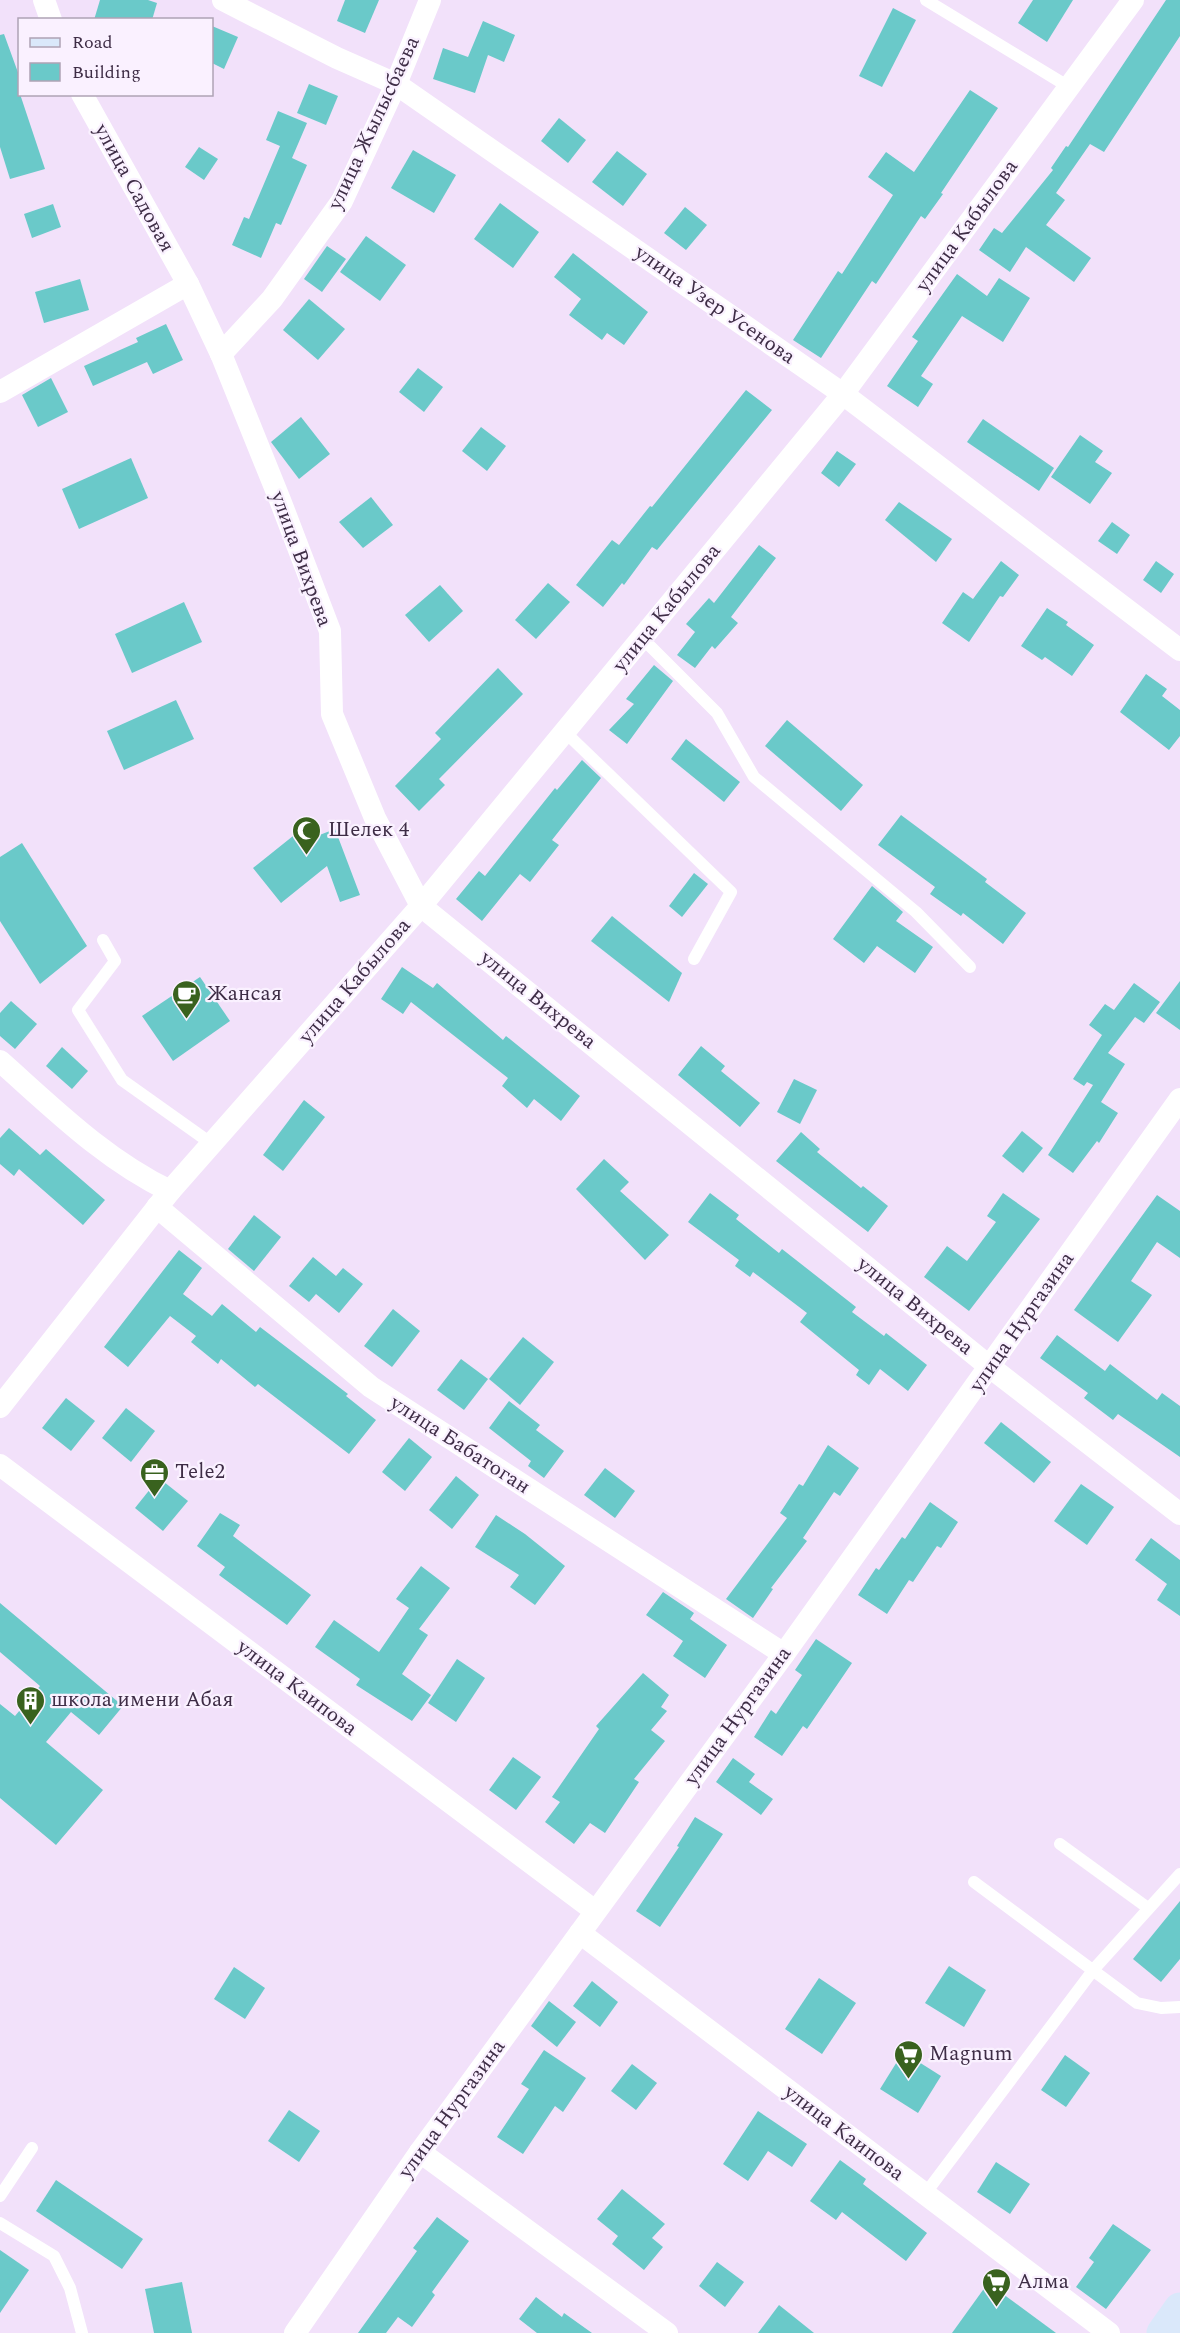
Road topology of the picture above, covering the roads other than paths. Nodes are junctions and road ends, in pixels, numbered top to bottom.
1 (44, 0) edge
2 (223, 0) edge
3 (430, 0) edge
4 (926, 0) edge
5 (1133, 0) edge
6 (50, 18) edge
7 (396, 84) junction
8 (1069, 87) junction
9 (83, 96) edge
10 (187, 283) junction
11 (221, 354) junction
12 (0, 392) edge
13 (843, 394) junction
14 (642, 638) junction
15 (1180, 650) edge
16 (565, 732) junction
17 (421, 906) junction
18 (103, 940) dead end
19 (694, 959) dead end
20 (970, 967) dead end
21 (0, 1061) edge
22 (1180, 1099) edge
23 (212, 1143) junction
24 (163, 1199) junction
25 (990, 1367) junction
26 (0, 1407) edge
27 (0, 1465) edge
28 (1180, 1514) edge
29 (784, 1654) junction
30 (1060, 1844) dead end
31 (1180, 1874) edge
32 (974, 1882) dead end
33 (1148, 1908) junction
34 (595, 1911) junction
35 (580, 1933) junction
36 (1094, 1969) junction
37 (1180, 2007) edge
38 (32, 2148) dead end
39 (420, 2152) junction
40 (925, 2194) junction
41 (0, 2196) edge
42 (0, 2223) edge
43 (1180, 2309) edge
44 (82, 2333) edge
45 (295, 2333) edge
46 (667, 2333) edge
47 (1109, 2333) edge
48 (1163, 2333) edge

1 - 6 street
2 - 7 street, улица Узер Усенова
3 - 7 street, улица Жылысбаева
4 - 8 lane
5 - 8 street, улица Кабылова
7 - 11 street, улица Жылысбаева
7 - 13 street, улица Узер Усенова
8 - 13 street, улица Кабылова
9 - 10 street, улица Садовая
10 - 11 street, улица Вихрева
10 - 12 street
11 - 17 street, улица Вихрева
13 - 14 street, улица Кабылова
13 - 15 street, улица Узер Усенова
14 - 16 street, улица Кабылова
14 - 20 lane
16 - 17 street, улица Кабылова
16 - 19 lane
17 - 23 street, улица Кабылова
17 - 25 street, улица Вихрева
18 - 23 lane
21 - 24 street, улица Бабатоган
22 - 25 street, улица Нургазина
23 - 24 street, улица Кабылова
24 - 26 street, улица Кабылова
24 - 29 street, улица Бабатоган
25 - 28 street, улица Вихрева
25 - 29 street, улица Нургазина
27 - 34 street, улица Каипова
29 - 34 street, улица Нургазина
30 - 33 lane
31 - 33 lane
32 - 36 lane
33 - 36 lane
34 - 35 street, улица Нургазина
35 - 39 street, улица Нургазина
35 - 40 street, улица Каипова
36 - 37 lane
36 - 40 lane
38 - 41 lane
39 - 45 street, улица Нургазина
39 - 46 street
40 - 47 street, улица Каипова
42 - 44 lane
43 - 48 main road

